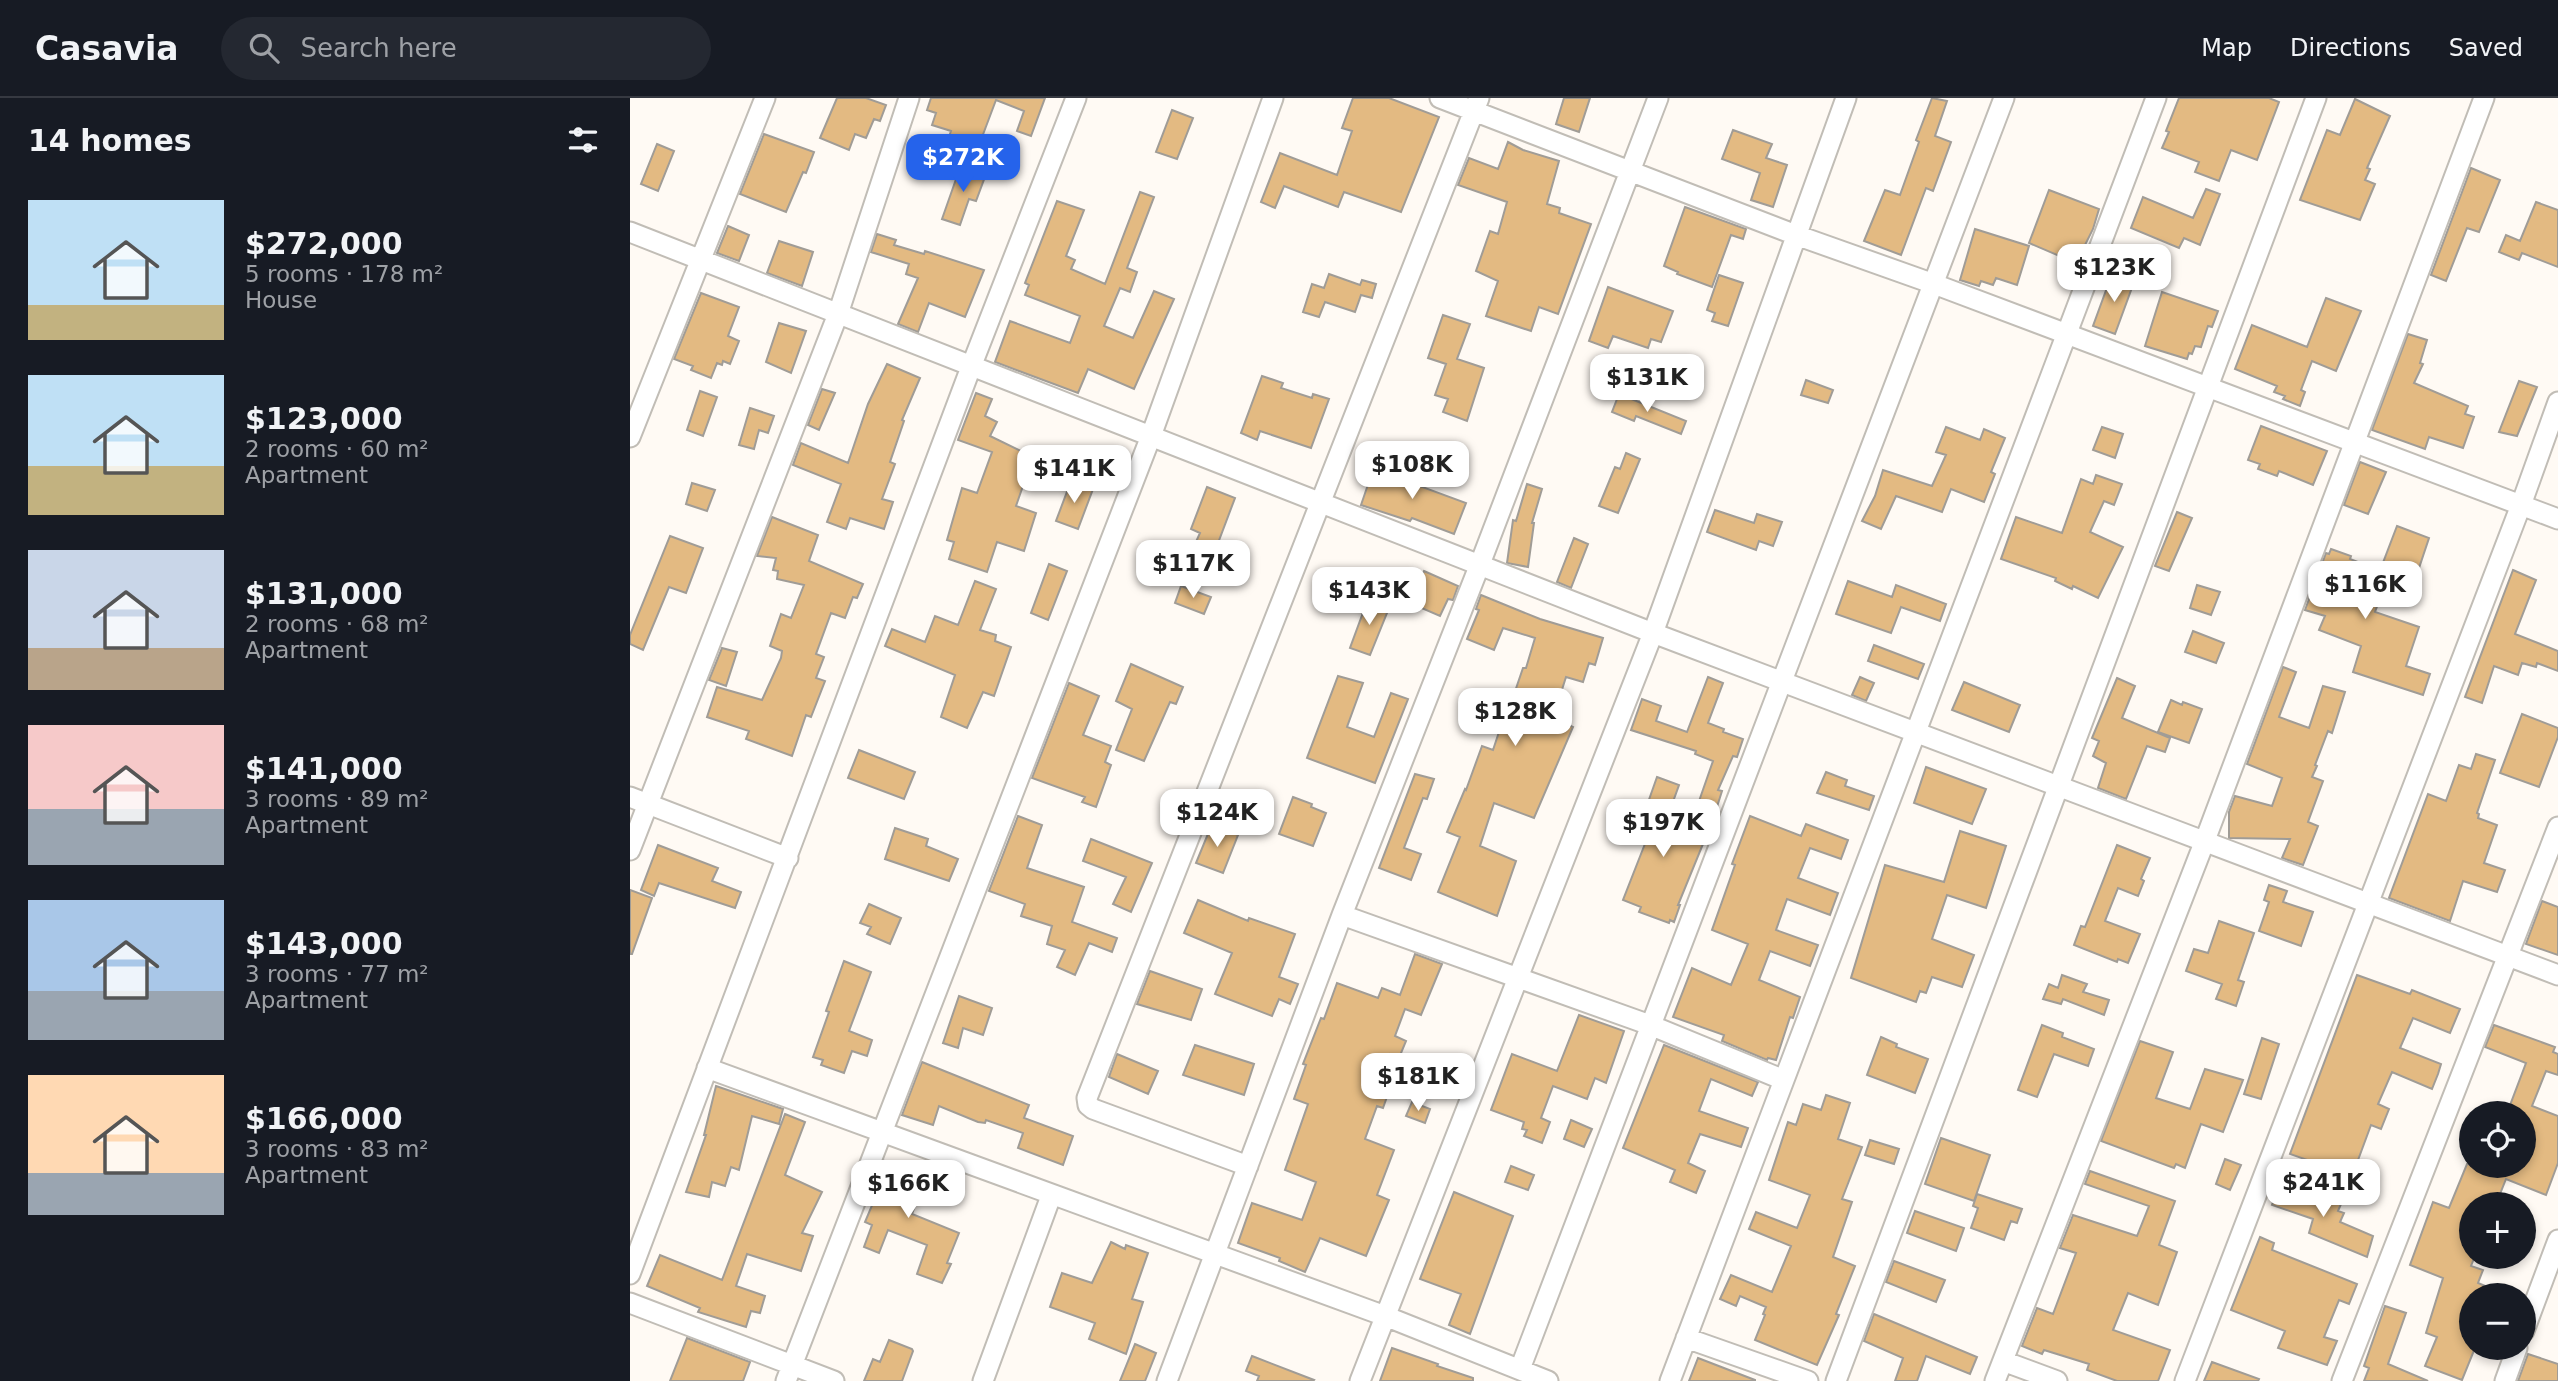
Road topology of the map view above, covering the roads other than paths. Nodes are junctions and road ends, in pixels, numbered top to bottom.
1 (765, 98) edge
2 (909, 98) edge
3 (1076, 98) edge
4 (1273, 98) edge
5 (1440, 98) edge
6 (1658, 98) edge
7 (1846, 98) edge
8 (2004, 98) edge
9 (2156, 98) edge
10 (2316, 98) edge
11 (2484, 98) edge
12 (1476, 105) edge
13 (1630, 170) junction
14 (630, 232) edge
15 (1796, 234) junction
16 (700, 260) junction
17 (1934, 284) junction
18 (838, 314) junction
19 (2066, 335) junction
20 (971, 367) junction
21 (2207, 388) junction
22 (2558, 402) edge
23 (1151, 436) junction
24 (630, 437) edge
25 (2354, 443) junction
26 (1320, 504) junction
27 (2521, 505) junction
28 (2558, 519) edge
29 (1480, 564) junction
30 (1653, 633) junction
31 (1782, 682) junction
32 (1917, 733) junction
33 (2060, 788) junction
34 (639, 800) edge
35 (2558, 827) edge
36 (2204, 843) junction
37 (630, 850) edge
38 (788, 858) junction
39 (2368, 904) junction
40 (1342, 915) junction
41 (2507, 956) junction
42 (2558, 975) edge
43 (1517, 979) junction
44 (1650, 1025) junction
45 (707, 1068) junction
46 (1784, 1080) junction
47 (884, 1133) junction
48 (1248, 1166) junction
49 (1051, 1196) junction
50 (2558, 1240) edge
51 (1216, 1254) junction
52 (630, 1274) edge
53 (2536, 1299) edge
54 (630, 1303) edge
55 (1385, 1316) junction
56 (1686, 1338) junction
57 (2513, 1360) edge
58 (2003, 1361) junction
59 (1520, 1369) junction
60 (789, 1373) edge
61 (1542, 1380) edge
62 (834, 1381) edge
63 (983, 1381) edge
64 (1167, 1381) edge
65 (1360, 1381) edge
66 (1670, 1381) edge
67 (1808, 1381) edge
68 (1836, 1381) edge
69 (1995, 1381) edge
70 (2057, 1381) edge
71 (2185, 1381) edge
72 (2342, 1381) edge
73 (2505, 1381) edge

1 - 16 street
2 - 18 street
3 - 20 street
4 - 23 street
5 - 12 street
6 - 13 street
7 - 15 street
8 - 17 street
9 - 19 street
10 - 21 street
11 - 25 street
12 - 13 street
12 - 26 street
13 - 15 street
13 - 29 street
14 - 16 street
15 - 17 street
15 - 30 street
16 - 18 street
16 - 24 street
17 - 19 street
17 - 31 street
18 - 20 street
18 - 34 street
19 - 21 street
19 - 32 street
20 - 23 street
20 - 38 street
21 - 25 street
21 - 33 street
22 - 27 street
23 - 26 street
23 - 47 street
25 - 27 street
25 - 36 street
26 - 29 street
26 - 48 street
27 - 28 street
27 - 39 street
29 - 30 street
29 - 40 street
30 - 31 street
30 - 43 street
31 - 32 street
31 - 44 street
32 - 33 street
32 - 46 street
33 - 36 street
33 - 68 street
34 - 37 street
34 - 38 street
35 - 41 street
36 - 39 street
36 - 58 street
38 - 45 street
39 - 41 street
39 - 71 street
40 - 43 street
40 - 48 street
41 - 42 street
41 - 72 street
43 - 44 street
43 - 55 street
44 - 46 street
44 - 59 street
45 - 47 street
45 - 52 street
46 - 56 street
47 - 49 street
47 - 60 street
48 - 51 street
49 - 51 street
49 - 63 street
50 - 53 street
51 - 55 street
51 - 64 street
54 - 60 street
55 - 59 street
55 - 65 street
56 - 66 street
56 - 67 street
57 - 73 street
58 - 69 street
58 - 70 street
59 - 61 street
60 - 62 street

